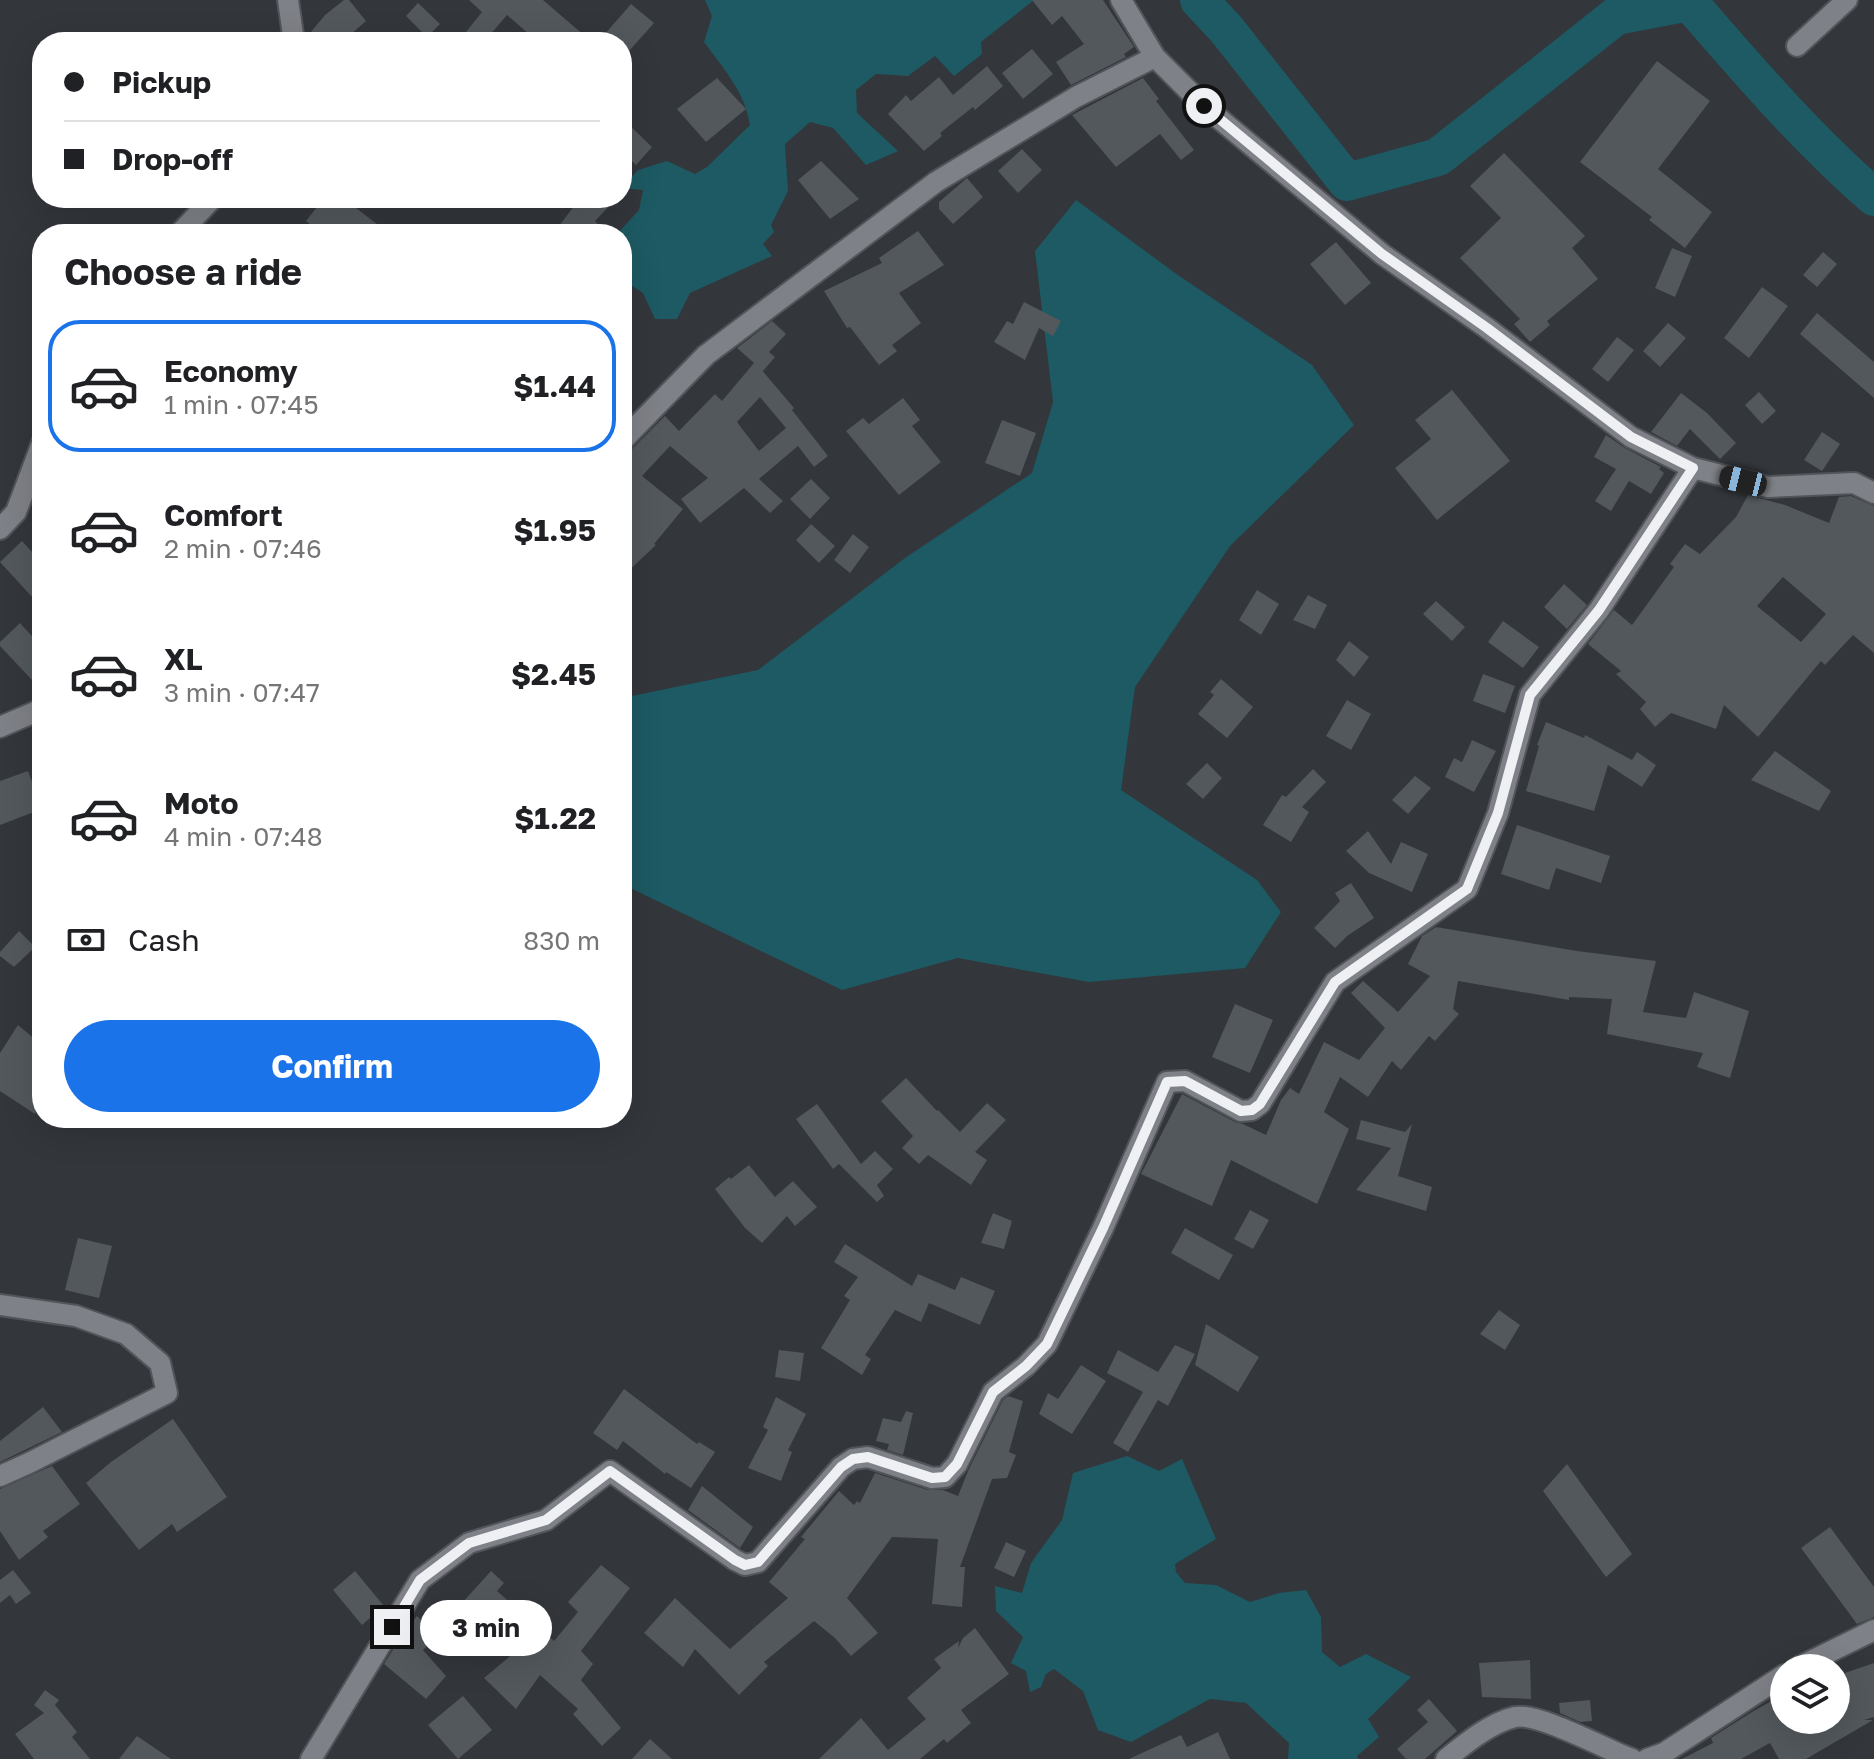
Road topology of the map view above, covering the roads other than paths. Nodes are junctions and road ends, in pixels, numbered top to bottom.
1 (288, 0) edge
2 (1121, 0) edge
3 (1847, 0) edge
4 (293, 32) edge
5 (1797, 46) dead end
6 (1155, 57) junction
7 (204, 208) edge
8 (188, 224) edge
9 (632, 431) edge
10 (1693, 468) junction
11 (32, 470) edge
12 (1874, 493) edge
13 (0, 529) edge
14 (32, 713) edge
15 (0, 727) edge
16 (0, 1305) edge
17 (0, 1476) edge
18 (1874, 1630) edge
19 (1825, 1654) edge
20 (1770, 1684) edge
21 (311, 1759) edge
22 (1446, 1759) edge
23 (1632, 1759) edge
24 (1647, 1759) edge

1 - 4 street
2 - 6 street
3 - 5 street
6 - 9 street
6 - 10 street
7 - 8 street
10 - 12 street
10 - 21 street
11 - 13 street
14 - 15 street
16 - 17 street
18 - 19 street
20 - 24 street
22 - 23 street

